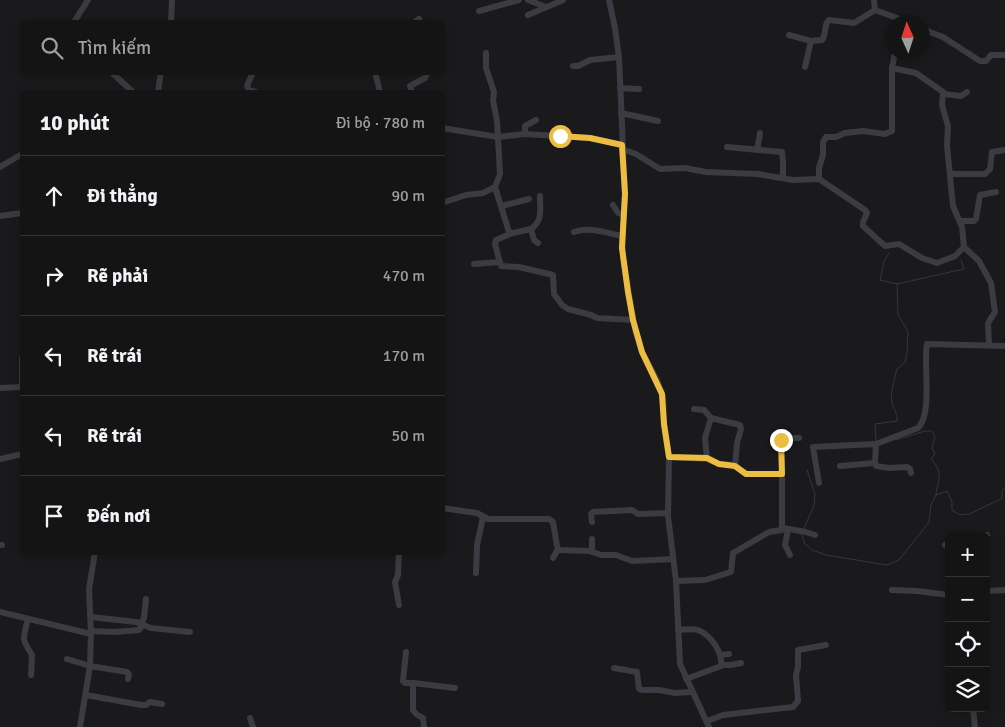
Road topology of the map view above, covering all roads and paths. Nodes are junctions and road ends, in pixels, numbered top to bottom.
1 (88, 0) edge
2 (172, 0) edge
3 (519, 0) edge
4 (528, 0) edge
5 (563, 0) edge
6 (609, 0) edge
7 (874, 0) edge
8 (546, 7) junction
9 (875, 10) junction
10 (479, 11) dead end
11 (528, 15) dead end
12 (888, 15) edge
13 (75, 20) edge
14 (171, 20) edge
15 (930, 32) edge
16 (789, 35) dead end
17 (811, 41) junction
18 (486, 54) dead end
19 (1005, 55) edge
20 (618, 57) junction
21 (894, 60) edge
22 (573, 66) dead end
23 (805, 67) dead end
24 (892, 68) junction
25 (114, 75) edge
26 (161, 75) edge
27 (252, 75) edge
28 (376, 75) edge
29 (426, 75) edge
30 (620, 88) junction
31 (639, 89) dead end
32 (131, 90) edge
33 (158, 90) edge
34 (249, 90) edge
35 (380, 90) edge
36 (411, 90) edge
37 (968, 92) dead end
38 (944, 94) junction
39 (621, 112) junction
40 (536, 120) dead end
41 (658, 121) dead end
42 (445, 128) edge
43 (760, 133) dead end
44 (525, 134) junction
45 (498, 137) junction
46 (622, 147) junction
47 (726, 148) dead end
48 (757, 150) junction
49 (1005, 150) edge
50 (20, 155) edge
51 (0, 167) edge
52 (950, 174) junction
53 (783, 178) junction
54 (819, 179) junction
55 (495, 187) junction
56 (996, 192) dead end
57 (540, 196) dead end
58 (529, 199) dead end
59 (445, 201) edge
60 (613, 205) dead end
61 (502, 206) junction
62 (20, 213) edge
63 (0, 216) edge
64 (624, 216) junction
65 (960, 221) junction
66 (531, 229) junction
67 (574, 232) dead end
68 (509, 234) junction
69 (622, 236) junction
70 (538, 243) dead end
71 (964, 247) junction
72 (500, 262) junction
73 (474, 264) dead end
74 (633, 320) junction
75 (989, 345) junction
76 (1005, 346) edge
77 (20, 387) edge
78 (0, 388) edge
79 (694, 409) dead end
80 (711, 418) junction
81 (798, 438) dead end
82 (876, 444) junction
83 (20, 454) edge
84 (669, 457) junction
85 (707, 458) junction
86 (0, 459) edge
87 (875, 463) junction
88 (735, 466) junction
89 (840, 466) dead end
90 (911, 473) dead end
91 (782, 474) junction
92 (819, 483) dead end
93 (445, 508) edge
94 (668, 513) junction
95 (483, 516) junction
96 (592, 522) dead end
97 (786, 529) junction
98 (815, 536) dead end
99 (592, 539) dead end
100 (558, 549) junction
101 (592, 552) junction
102 (95, 555) edge
103 (399, 555) edge
104 (790, 555) dead end
105 (554, 558) dead end
106 (673, 559) junction
107 (476, 572) dead end
108 (676, 582) junction
109 (892, 590) dead end
110 (1005, 590) edge
111 (990, 591) edge
112 (945, 595) edge
113 (146, 599) dead end
114 (399, 605) dead end
115 (0, 612) edge
116 (91, 617) junction
117 (28, 619) junction
118 (142, 624) junction
119 (678, 630) junction
120 (91, 632) junction
121 (190, 632) dead end
122 (826, 645) dead end
123 (406, 652) dead end
124 (729, 654) dead end
125 (720, 655) junction
126 (67, 659) dead end
127 (741, 663) dead end
128 (90, 666) junction
129 (722, 666) junction
130 (614, 668) dead end
131 (31, 675) dead end
132 (128, 679) dead end
133 (686, 679) junction
134 (413, 683) junction
135 (455, 688) dead end
136 (692, 692) junction
137 (86, 695) junction
138 (162, 704) dead end
139 (974, 712) edge
140 (250, 718) dead end
141 (708, 724) edge
142 (80, 727) edge
143 (253, 727) edge
144 (424, 727) edge
145 (976, 727) edge

1 - 13 street
2 - 14 street
3 - 10 street
4 - 8 street
5 - 8 street
6 - 20 street
7 - 9 street
8 - 11 street
9 - 12 street
9 - 17 street
15 - 19 street
16 - 17 street
17 - 23 street
18 - 45 street
20 - 22 street
20 - 30 street
21 - 24 street
24 - 38 street
24 - 54 street
25 - 32 street
26 - 33 street
27 - 34 street
28 - 35 street
29 - 36 street
30 - 31 street
30 - 39 street
37 - 38 street
38 - 52 street
39 - 41 street
39 - 46 street
40 - 44 street
42 - 45 street
43 - 48 street
44 - 45 street
44 - 46 street
45 - 55 street
46 - 53 street
46 - 64 street
47 - 48 street
48 - 53 street
49 - 52 street
50 - 51 street
52 - 65 street
53 - 54 street
54 - 71 street
55 - 59 street
55 - 61 street
56 - 65 street
57 - 66 street
58 - 61 street
60 - 64 street
61 - 68 street
62 - 63 street
64 - 69 street
65 - 71 street
66 - 68 street
66 - 70 street
67 - 69 street
68 - 72 street
69 - 74 street
71 - 75 street
72 - 73 street
72 - 74 street
74 - 84 street
75 - 76 street
75 - 82 street
77 - 78 street
79 - 80 street
80 - 85 street
80 - 88 street
81 - 91 street
82 - 87 street
82 - 92 street
83 - 86 street
84 - 85 street
84 - 94 street
85 - 88 street
87 - 89 street
87 - 90 street
88 - 91 street
91 - 97 street
93 - 95 street
94 - 96 street
94 - 106 street
95 - 100 street
95 - 107 street
97 - 98 street
97 - 104 street
97 - 108 street
99 - 101 street
100 - 101 street
100 - 105 street
101 - 106 street
102 - 116 street
103 - 114 street
106 - 108 street
108 - 119 street
109 - 112 street
110 - 111 street
113 - 118 street
115 - 117 street
116 - 118 street
116 - 120 street
117 - 120 street
117 - 131 street
118 - 120 street
118 - 121 street
119 - 125 street
119 - 133 street
120 - 128 street
122 - 141 street
123 - 134 street
124 - 125 street
125 - 129 street
126 - 128 street
127 - 129 street
128 - 132 street
128 - 137 street
129 - 133 street
130 - 136 street
133 - 136 street
134 - 135 street
134 - 144 street
136 - 141 street
137 - 138 street
137 - 142 street
139 - 145 street
140 - 143 street

